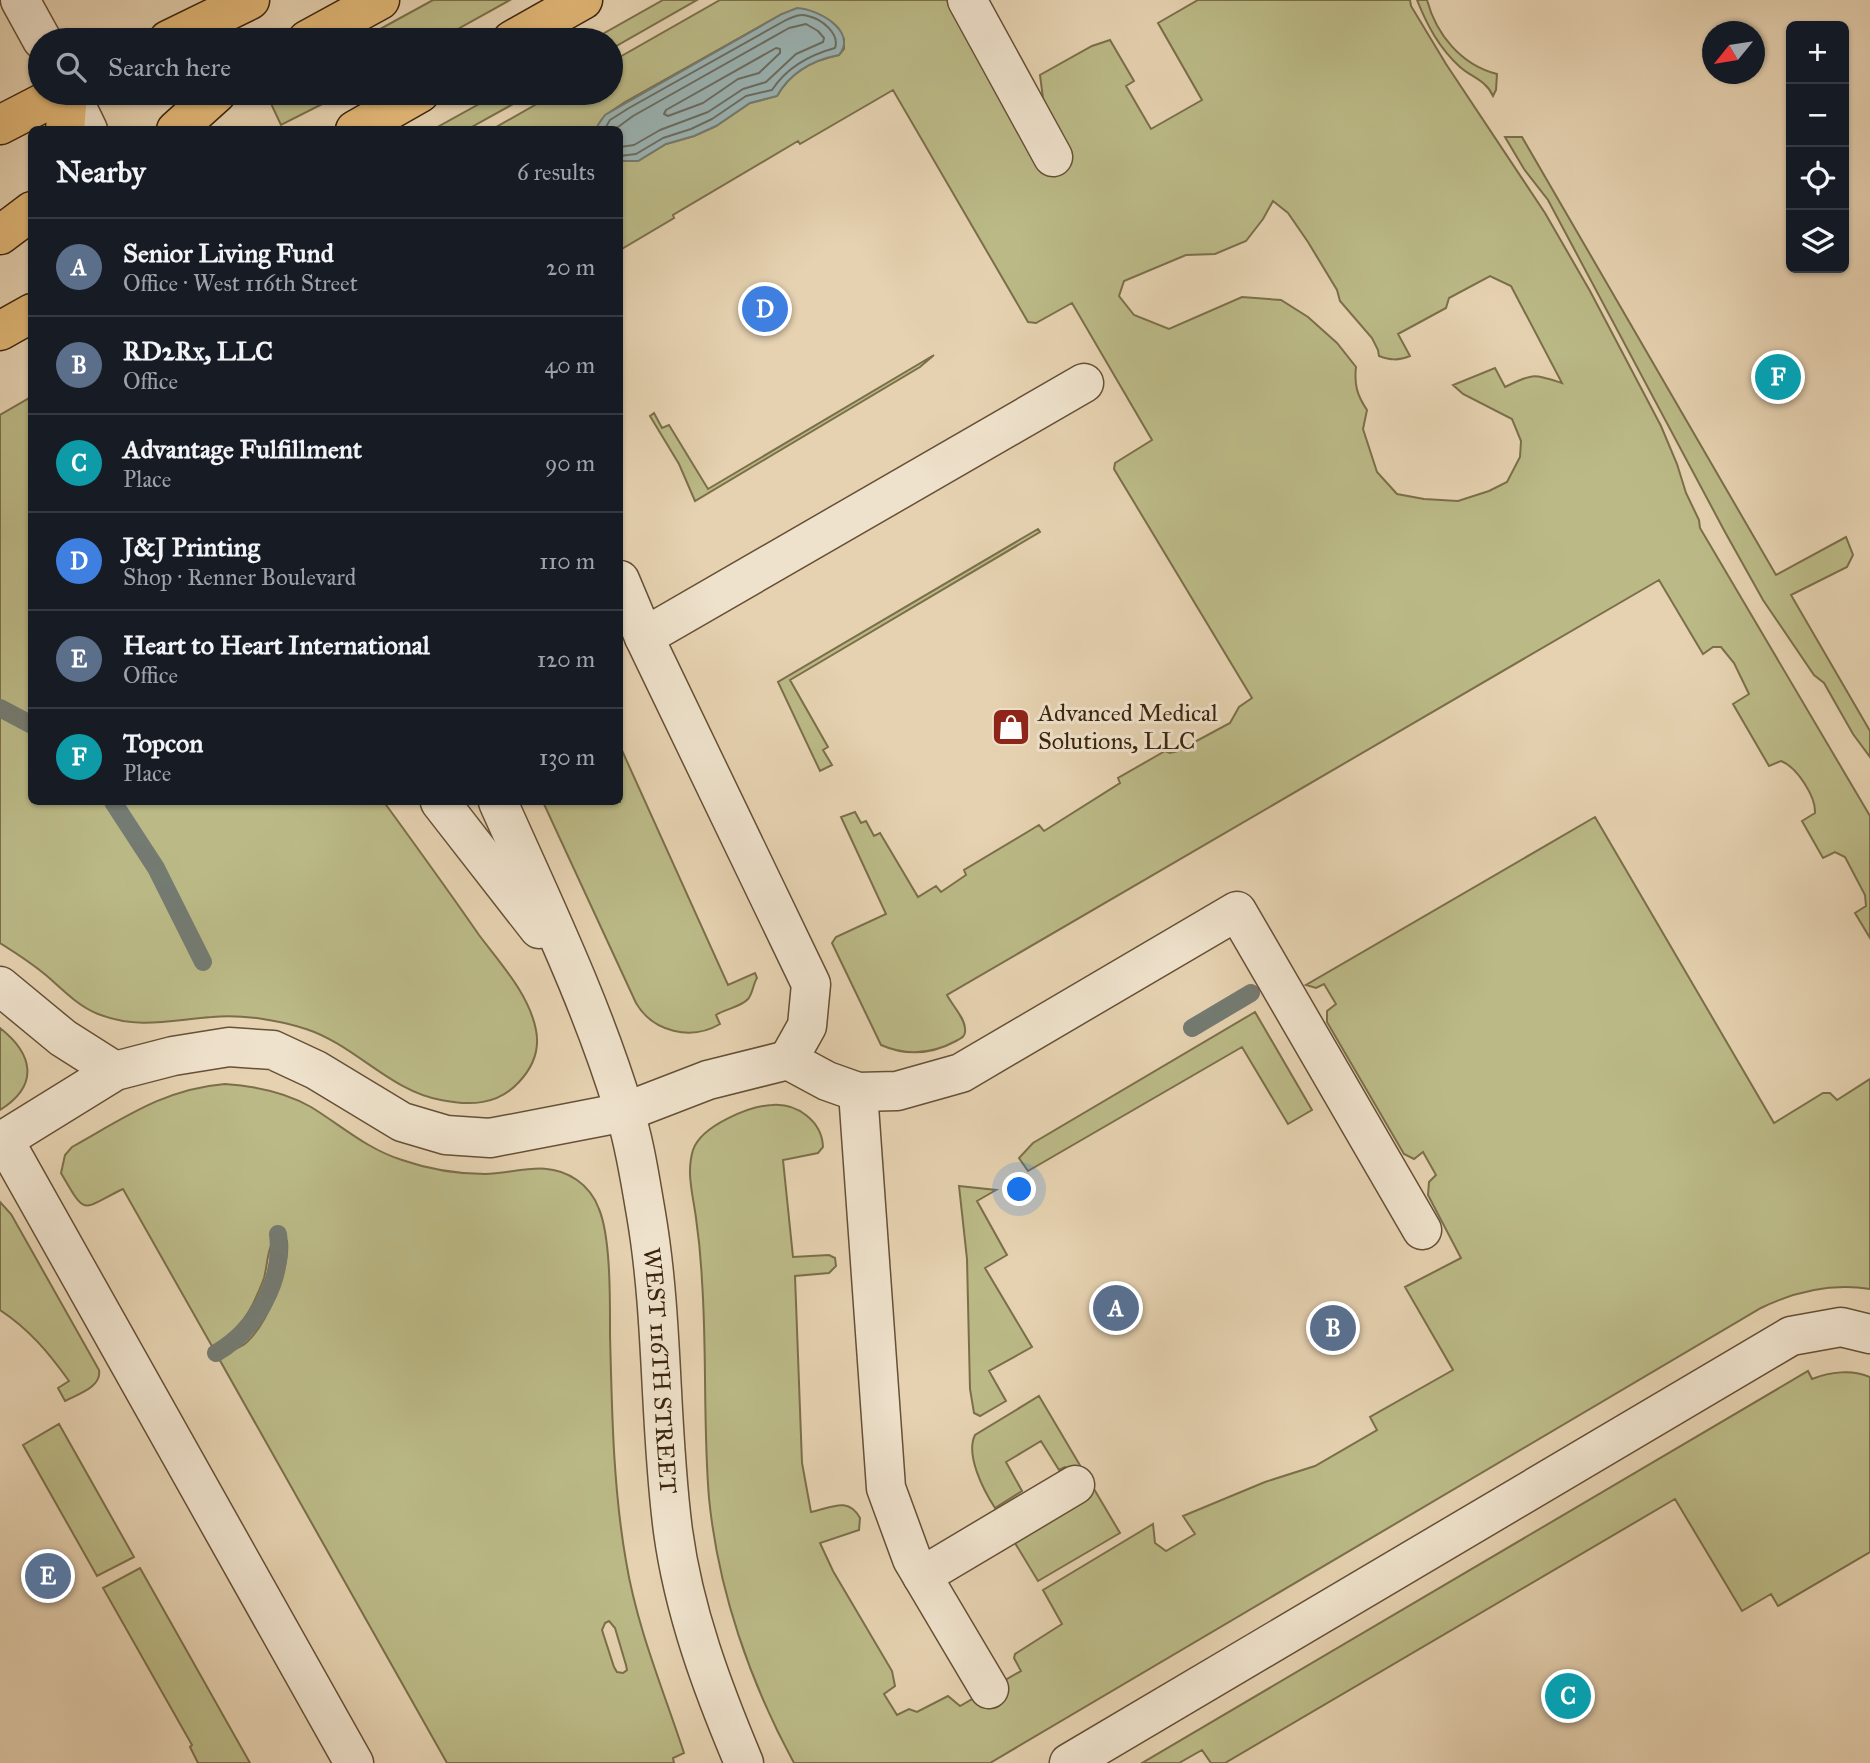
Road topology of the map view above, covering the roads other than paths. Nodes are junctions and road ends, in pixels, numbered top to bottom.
1 (20, 0) edge
2 (250, 0) edge
3 (380, 0) edge
4 (583, 0) edge
5 (967, 0) edge
6 (35, 28) edge
7 (193, 28) edge
8 (329, 28) edge
9 (533, 28) edge
10 (39, 105) edge
11 (68, 105) edge
12 (75, 105) edge
13 (203, 105) edge
14 (399, 105) edge
15 (0, 125) edge
16 (65, 126) edge
17 (86, 126) edge
18 (180, 126) edge
19 (362, 126) edge
20 (1053, 157) dead end
21 (28, 214) edge
22 (0, 235) edge
23 (28, 315) edge
24 (0, 331) edge
25 (1084, 383) dead end
26 (623, 587) edge
27 (644, 637) junction
28 (442, 805) edge
29 (499, 805) edge
30 (577, 978) junction
31 (0, 986) edge
32 (788, 1060) junction
33 (115, 1071) junction
34 (858, 1093) junction
35 (625, 1112) junction
36 (2, 1141) edge
37 (1422, 1230) dead end
38 (1870, 1334) edge
39 (1075, 1485) dead end
40 (922, 1576) junction
41 (989, 1689) dead end
42 (354, 1763) edge
43 (744, 1763) edge
44 (1069, 1763) edge

1 - 6 street
2 - 7 main road
3 - 8 main road
4 - 9 main road
5 - 20 street
10 - 15 main road
11 - 16 main road
12 - 17 street
13 - 18 main road
14 - 19 main road
21 - 22 main road
23 - 24 main road
25 - 27 street
26 - 27 street
27 - 32 street
28 - 30 street, WEST 116TH STREET
29 - 30 street, WEST 116TH STREET
30 - 35 street, WEST 116TH STREET
31 - 33 street
32 - 34 street
32 - 35 street
33 - 35 street
33 - 36 street
34 - 37 street
34 - 40 street
35 - 43 street, WEST 116TH STREET
36 - 42 street
38 - 44 street
39 - 40 street
40 - 41 street

